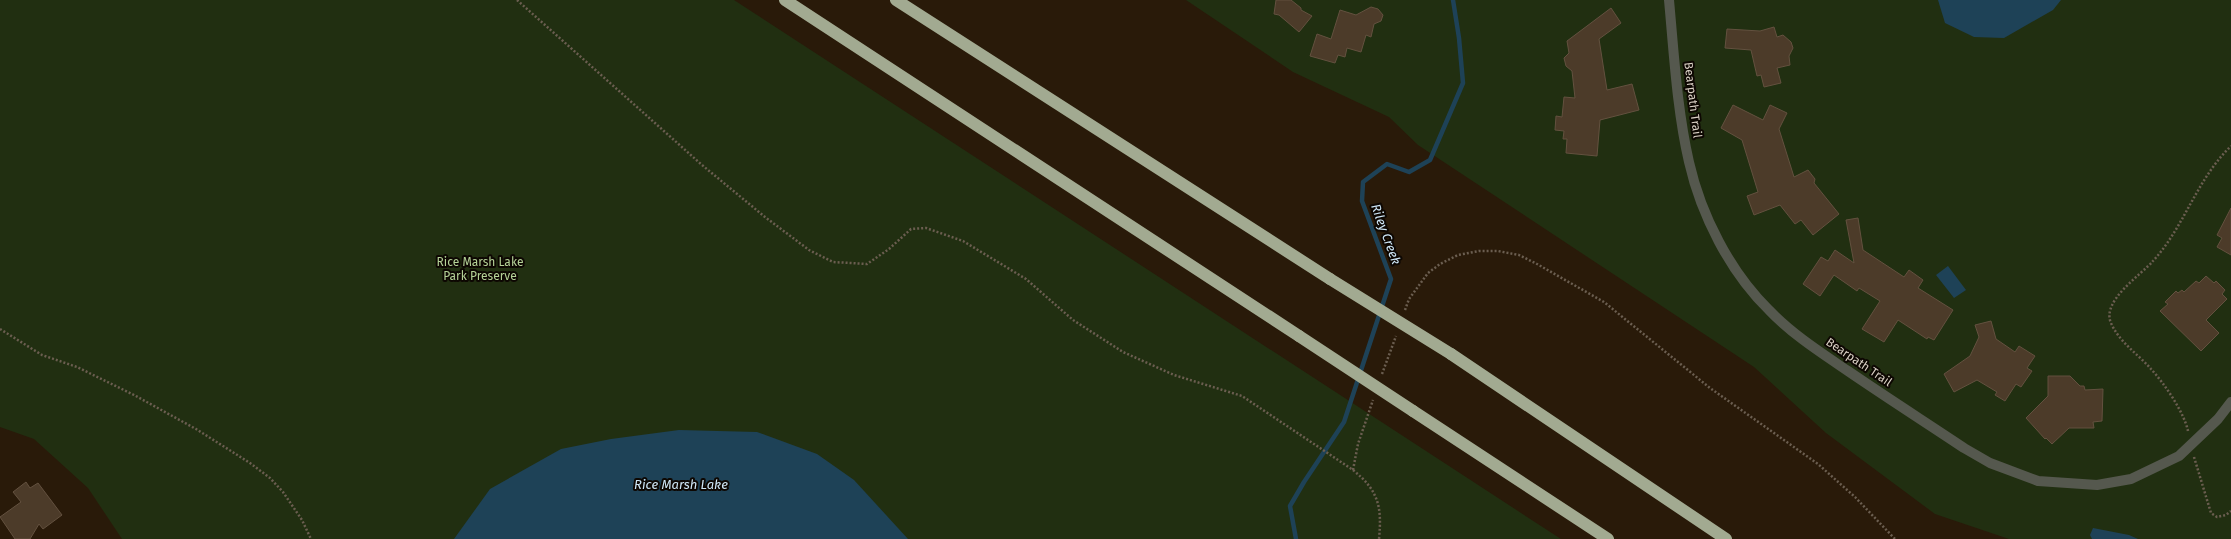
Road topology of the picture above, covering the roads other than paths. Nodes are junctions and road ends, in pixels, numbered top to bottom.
1 (785, 0) edge
2 (896, 0) edge
3 (1669, 0) edge
4 (2231, 402) edge
5 (1608, 539) edge
6 (1726, 539) edge

1 - 5 highway, bridge
2 - 6 highway, bridge
3 - 4 street, Bearpath Trail

